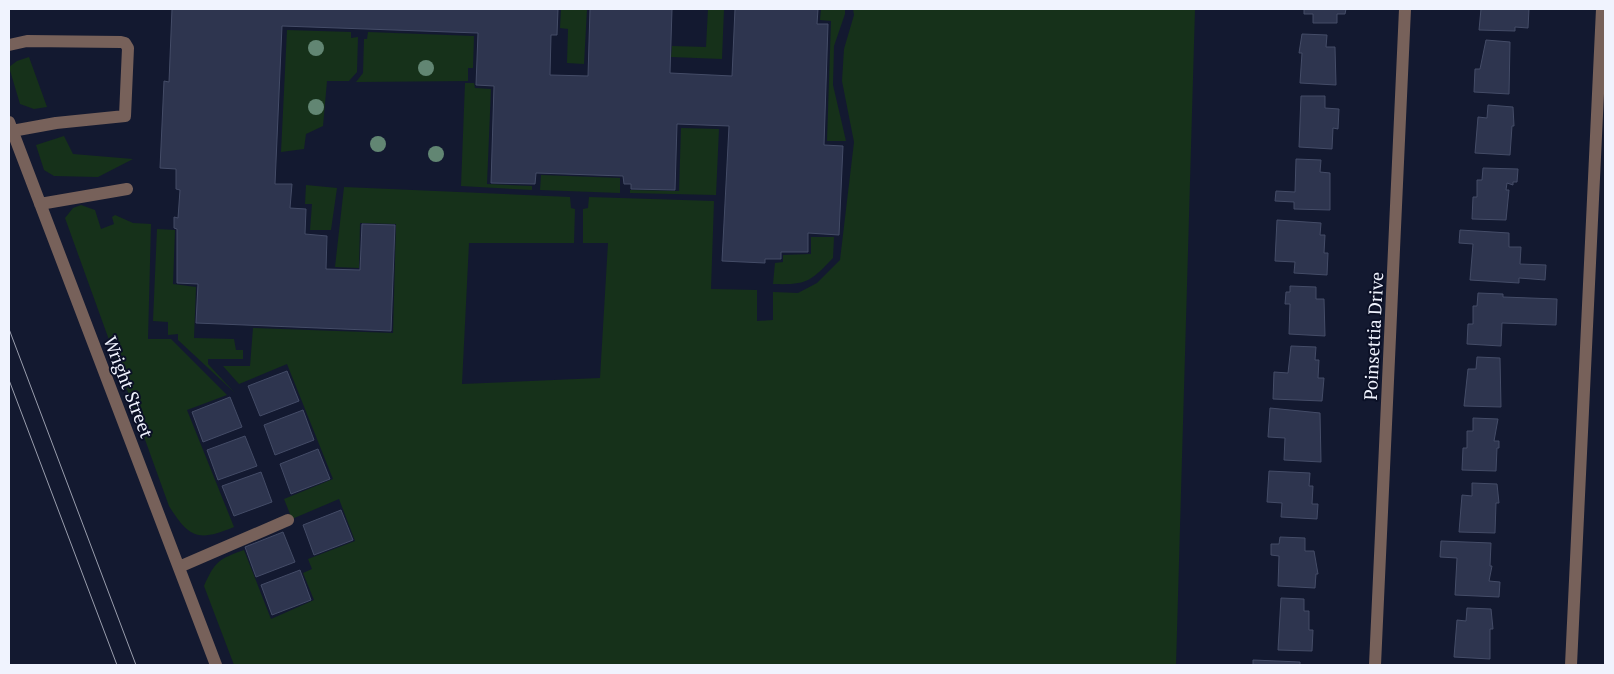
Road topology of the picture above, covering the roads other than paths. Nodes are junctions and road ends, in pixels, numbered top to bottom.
1 (1406, 9) edge
2 (1602, 9) edge
3 (9, 45) edge
4 (10, 127) edge
5 (127, 189) dead end
6 (40, 204) junction
7 (288, 520) dead end
8 (179, 567) junction
9 (216, 665) edge
10 (1375, 665) edge
11 (1571, 665) edge

1 - 10 street, Poinsettia Drive
2 - 11 street
3 - 4 street
4 - 6 street, Wright Street
5 - 6 street
6 - 8 street, Wright Street
7 - 8 street
8 - 9 street, Wright Street

